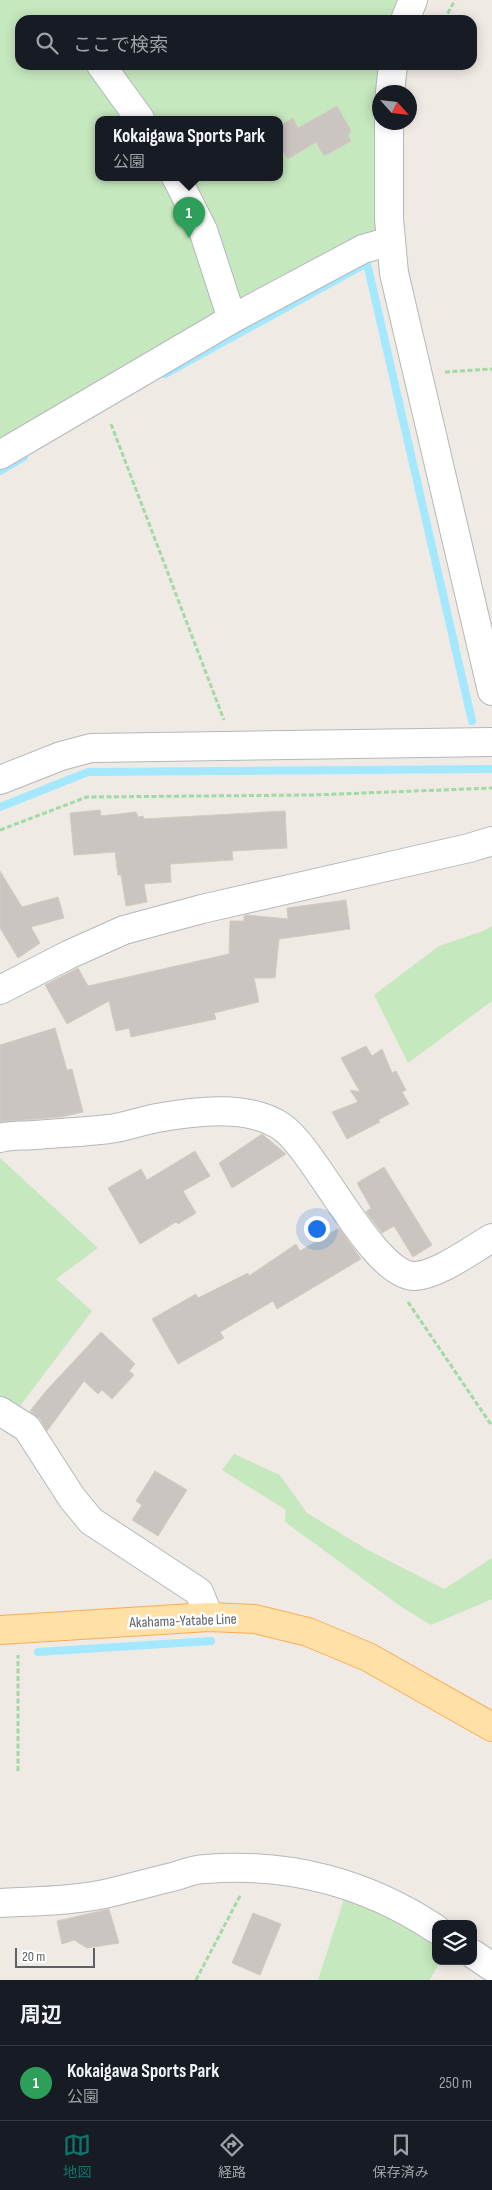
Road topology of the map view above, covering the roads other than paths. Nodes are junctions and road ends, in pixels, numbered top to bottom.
1 (413, 0) edge
2 (407, 15) edge
3 (105, 70) edge
4 (392, 70) edge
5 (391, 85) edge
6 (138, 116) edge
7 (389, 130) edge
8 (178, 181) edge
9 (391, 241) junction
10 (232, 319) junction
11 (0, 455) edge
12 (492, 691) edge
13 (492, 742) edge
14 (0, 780) edge
15 (492, 841) edge
16 (0, 990) edge
17 (0, 1138) edge
18 (492, 1238) edge
19 (0, 1411) edge
20 (208, 1617) junction
21 (9, 1630) edge
22 (492, 1727) edge
23 (0, 1903) edge
24 (432, 1926) edge
25 (477, 1957) edge
26 (492, 1967) edge

1 - 2 street
3 - 6 street
4 - 5 street
7 - 9 street
8 - 10 street
9 - 10 street
9 - 12 street
10 - 11 street
13 - 14 street
15 - 16 street
17 - 18 street
19 - 20 street
20 - 21 main road, Akahama-Yatabe Line
20 - 22 main road, Akahama-Yatabe Line
23 - 24 street
25 - 26 street

